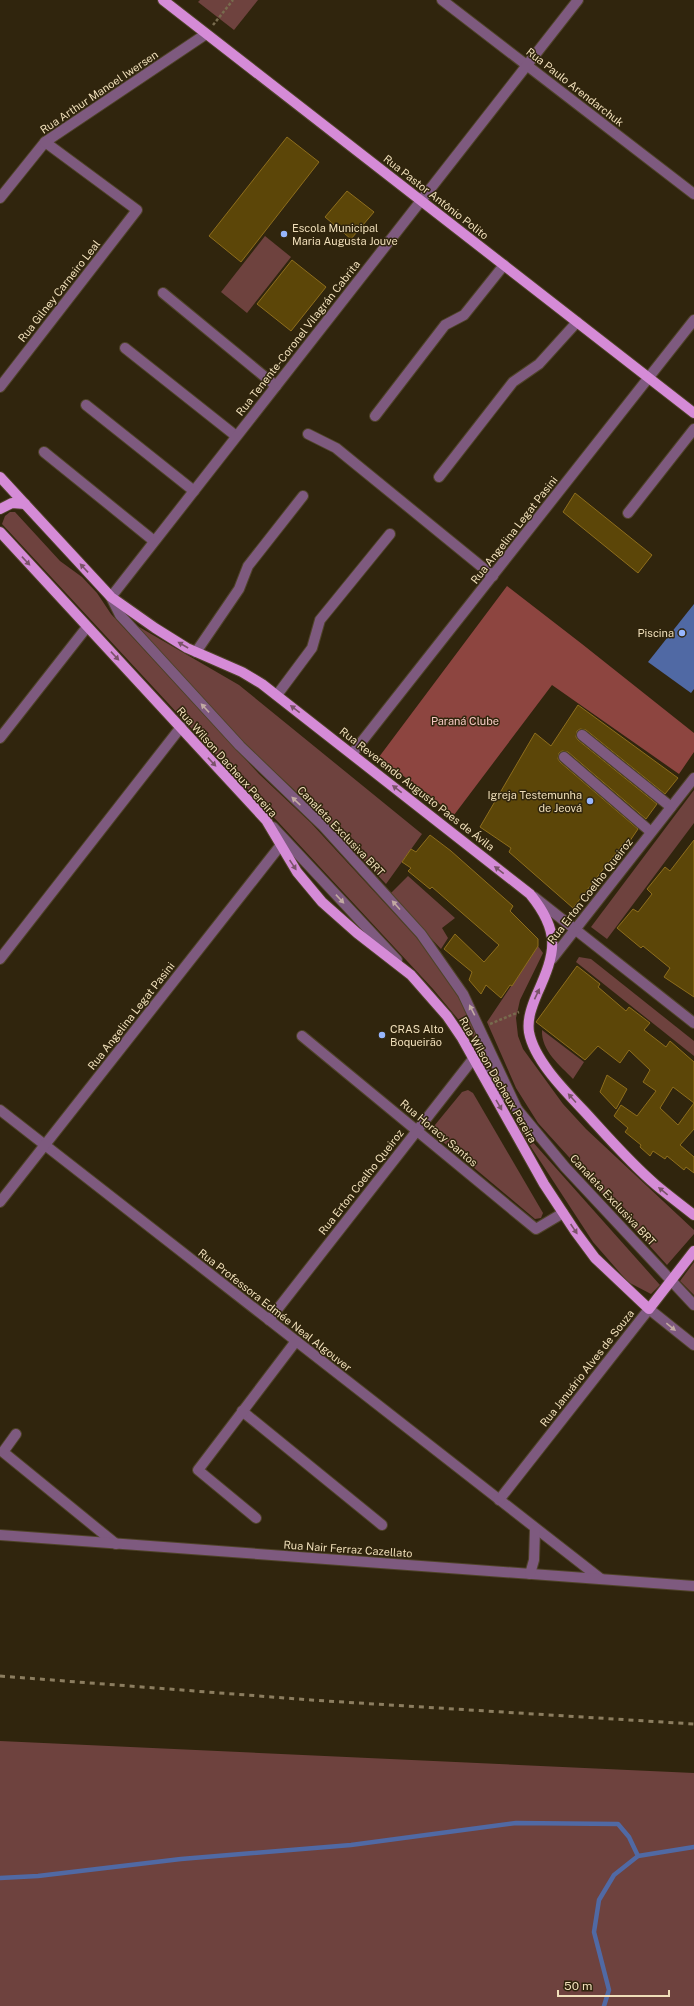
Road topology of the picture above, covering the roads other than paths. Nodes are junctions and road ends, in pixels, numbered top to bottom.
1 (163, 0) edge
2 (442, 0) edge
3 (578, 0) edge
4 (206, 34) junction
5 (527, 65) junction
6 (45, 142) junction
7 (694, 194) edge
8 (0, 198) edge
9 (421, 201) junction
10 (504, 265) junction
11 (163, 293) dead end
12 (694, 320) edge
13 (577, 322) junction
14 (125, 348) dead end
15 (648, 378) junction
16 (276, 386) junction
17 (0, 387) edge
18 (86, 405) dead end
19 (694, 413) edge
20 (375, 416) dead end
21 (694, 429) edge
22 (308, 434) dead end
23 (236, 436) junction
24 (44, 452) dead end
25 (439, 476) dead end
26 (0, 477) edge
27 (194, 491) junction
28 (303, 496) dead end
29 (25, 504) junction
30 (0, 509) edge
31 (628, 513) dead end
32 (0, 532) edge
33 (390, 534) dead end
34 (154, 541) junction
35 (493, 576) junction
36 (111, 597) junction
37 (87, 627) junction
38 (196, 652) junction
39 (277, 695) junction
40 (181, 728) junction
41 (582, 735) dead end
42 (0, 738) edge
43 (352, 754) junction
44 (564, 758) dead end
45 (694, 778) edge
46 (671, 807) junction
47 (266, 820) junction
48 (651, 832) junction
49 (280, 846) junction
50 (530, 894) junction
51 (575, 929) junction
52 (0, 959) edge
53 (552, 959) junction
54 (411, 975) junction
55 (694, 1023) edge
56 (302, 1036) dead end
57 (473, 1059) junction
58 (518, 1109) junction
59 (0, 1110) edge
60 (416, 1130) junction
61 (45, 1145) junction
62 (0, 1202) edge
63 (563, 1213) junction
64 (694, 1215) edge
65 (694, 1251) edge
66 (670, 1281) junction
67 (694, 1305) edge
68 (649, 1309) junction
69 (269, 1320) junction
70 (296, 1341) junction
71 (694, 1346) edge
72 (242, 1411) junction
73 (16, 1434) dead end
74 (499, 1500) junction
75 (256, 1518) dead end
76 (382, 1525) dead end
77 (535, 1529) junction
78 (0, 1535) edge
79 (116, 1544) junction
80 (530, 1574) junction
81 (601, 1579) junction
82 (694, 1586) edge

1 - 4 main road, Rua Pastor Antônio Polito
2 - 5 street, Rua Paulo Arendarchuk
3 - 5 street, Rua Tenente-Coronel Vilagrán Cabrita
4 - 6 street, Rua Arthur Manoel Iwersen
4 - 9 main road, Rua Pastor Antônio Polito
5 - 7 street, Rua Paulo Arendarchuk
5 - 9 street, Rua Tenente-Coronel Vilagrán Cabrita
6 - 8 street, Rua Arthur Manoel Iwersen
6 - 17 street, Rua Gilney Carneiro Leal
9 - 10 main road, Rua Pastor Antônio Polito
9 - 16 street, Rua Tenente-Coronel Vilagrán Cabrita
10 - 13 main road, Rua Pastor Antônio Polito
10 - 20 street
11 - 16 street
12 - 15 street, Rua Angelina Legat Pasini
13 - 15 main road, Rua Pastor Antônio Polito
13 - 25 street
14 - 23 street
15 - 19 main road, Rua Pastor Antônio Polito
15 - 35 street, Rua Angelina Legat Pasini
16 - 23 street, Rua Tenente-Coronel Vilagrán Cabrita
18 - 27 street
21 - 31 street
22 - 35 street
23 - 27 street, Rua Tenente-Coronel Vilagrán Cabrita
24 - 34 street
26 - 29 main road
27 - 34 street, Rua Tenente-Coronel Vilagrán Cabrita
28 - 38 street
29 - 30 main road
36 -> 29 main road
32 -> 37 main road, Rua Wilson Dacheux Pereira
33 - 39 street
34 - 36 street, Rua Tenente-Coronel Vilagrán Cabrita
35 - 43 street, Rua Angelina Legat Pasini
38 -> 36 main road, Rua Reverendo Augusto Paes de Ávila
58 -> 36 street, Canaleta Exclusiva BRT
37 -> 40 main road, Rua Wilson Dacheux Pereira
37 - 42 street
38 - 39 main road, Rua Reverendo Augusto Paes de Ávila
43 -> 39 main road, Rua Reverendo Augusto Paes de Ávila
40 -> 47 main road, Rua Wilson Dacheux Pereira
40 - 52 street
41 - 46 street
50 -> 43 main road, Rua Reverendo Augusto Paes de Ávila
44 - 48 street
45 - 46 street, Rua Erton Coelho Queiroz
46 - 48 street, Rua Erton Coelho Queiroz
47 - 49 main road, Rua Wilson Dacheux Pereira
47 -> 54 street
48 - 51 street, Rua Erton Coelho Queiroz
49 -> 54 main road, Rua Wilson Dacheux Pereira
49 - 61 street, Rua Angelina Legat Pasini
50 - 51 street, Rua Reverendo Augusto Paes de Ávila
50 - 53 main road
51 - 53 street, Rua Erton Coelho Queiroz
51 - 55 street, Rua Reverendo Augusto Paes de Ávila
64 -> 53 main road, Rua Erton Coelho Queiroz
54 - 57 main road, Rua Wilson Dacheux Pereira
56 - 60 street, Rua Horacy Santos
57 - 58 street, Canaleta Exclusiva BRT
57 - 60 street, Rua Erton Coelho Queiroz
57 -> 63 main road, Rua Wilson Dacheux Pereira
58 - 66 street, Canaleta Exclusiva BRT
59 - 61 street, Rua Professora Edmée Neal Algouver
60 - 63 street, Rua Horacy Santos
60 - 69 street, Rua Erton Coelho Queiroz
61 - 62 street, Rua Angelina Legat Pasini
61 - 69 street, Rua Professora Edmée Neal Algouver
63 -> 68 main road, Rua Wilson Dacheux Pereira
65 - 66 main road, Rua Januário Alves de Souza
66 - 67 street, Canaleta Exclusiva BRT
66 - 68 main road, Rua Januário Alves de Souza
68 -> 71 street, Rua Wilson Dacheux Pereira
68 - 74 street, Rua Januário Alves de Souza
69 - 70 street, Rua Professora Edmée Neal Algouver
70 - 72 street
70 - 74 street, Rua Professora Edmée Neal Algouver
72 - 75 street
72 - 76 street
73 - 79 street
74 - 77 street, Rua Professora Edmée Neal Algouver
77 - 80 street
77 - 81 street, Rua Professora Edmée Neal Algouver
78 - 79 street, Rua Nair Ferraz Cazellato
79 - 80 street, Rua Nair Ferraz Cazellato
80 - 81 street, Rua Nair Ferraz Cazellato
81 - 82 street, Rua Nair Ferraz Cazellato

